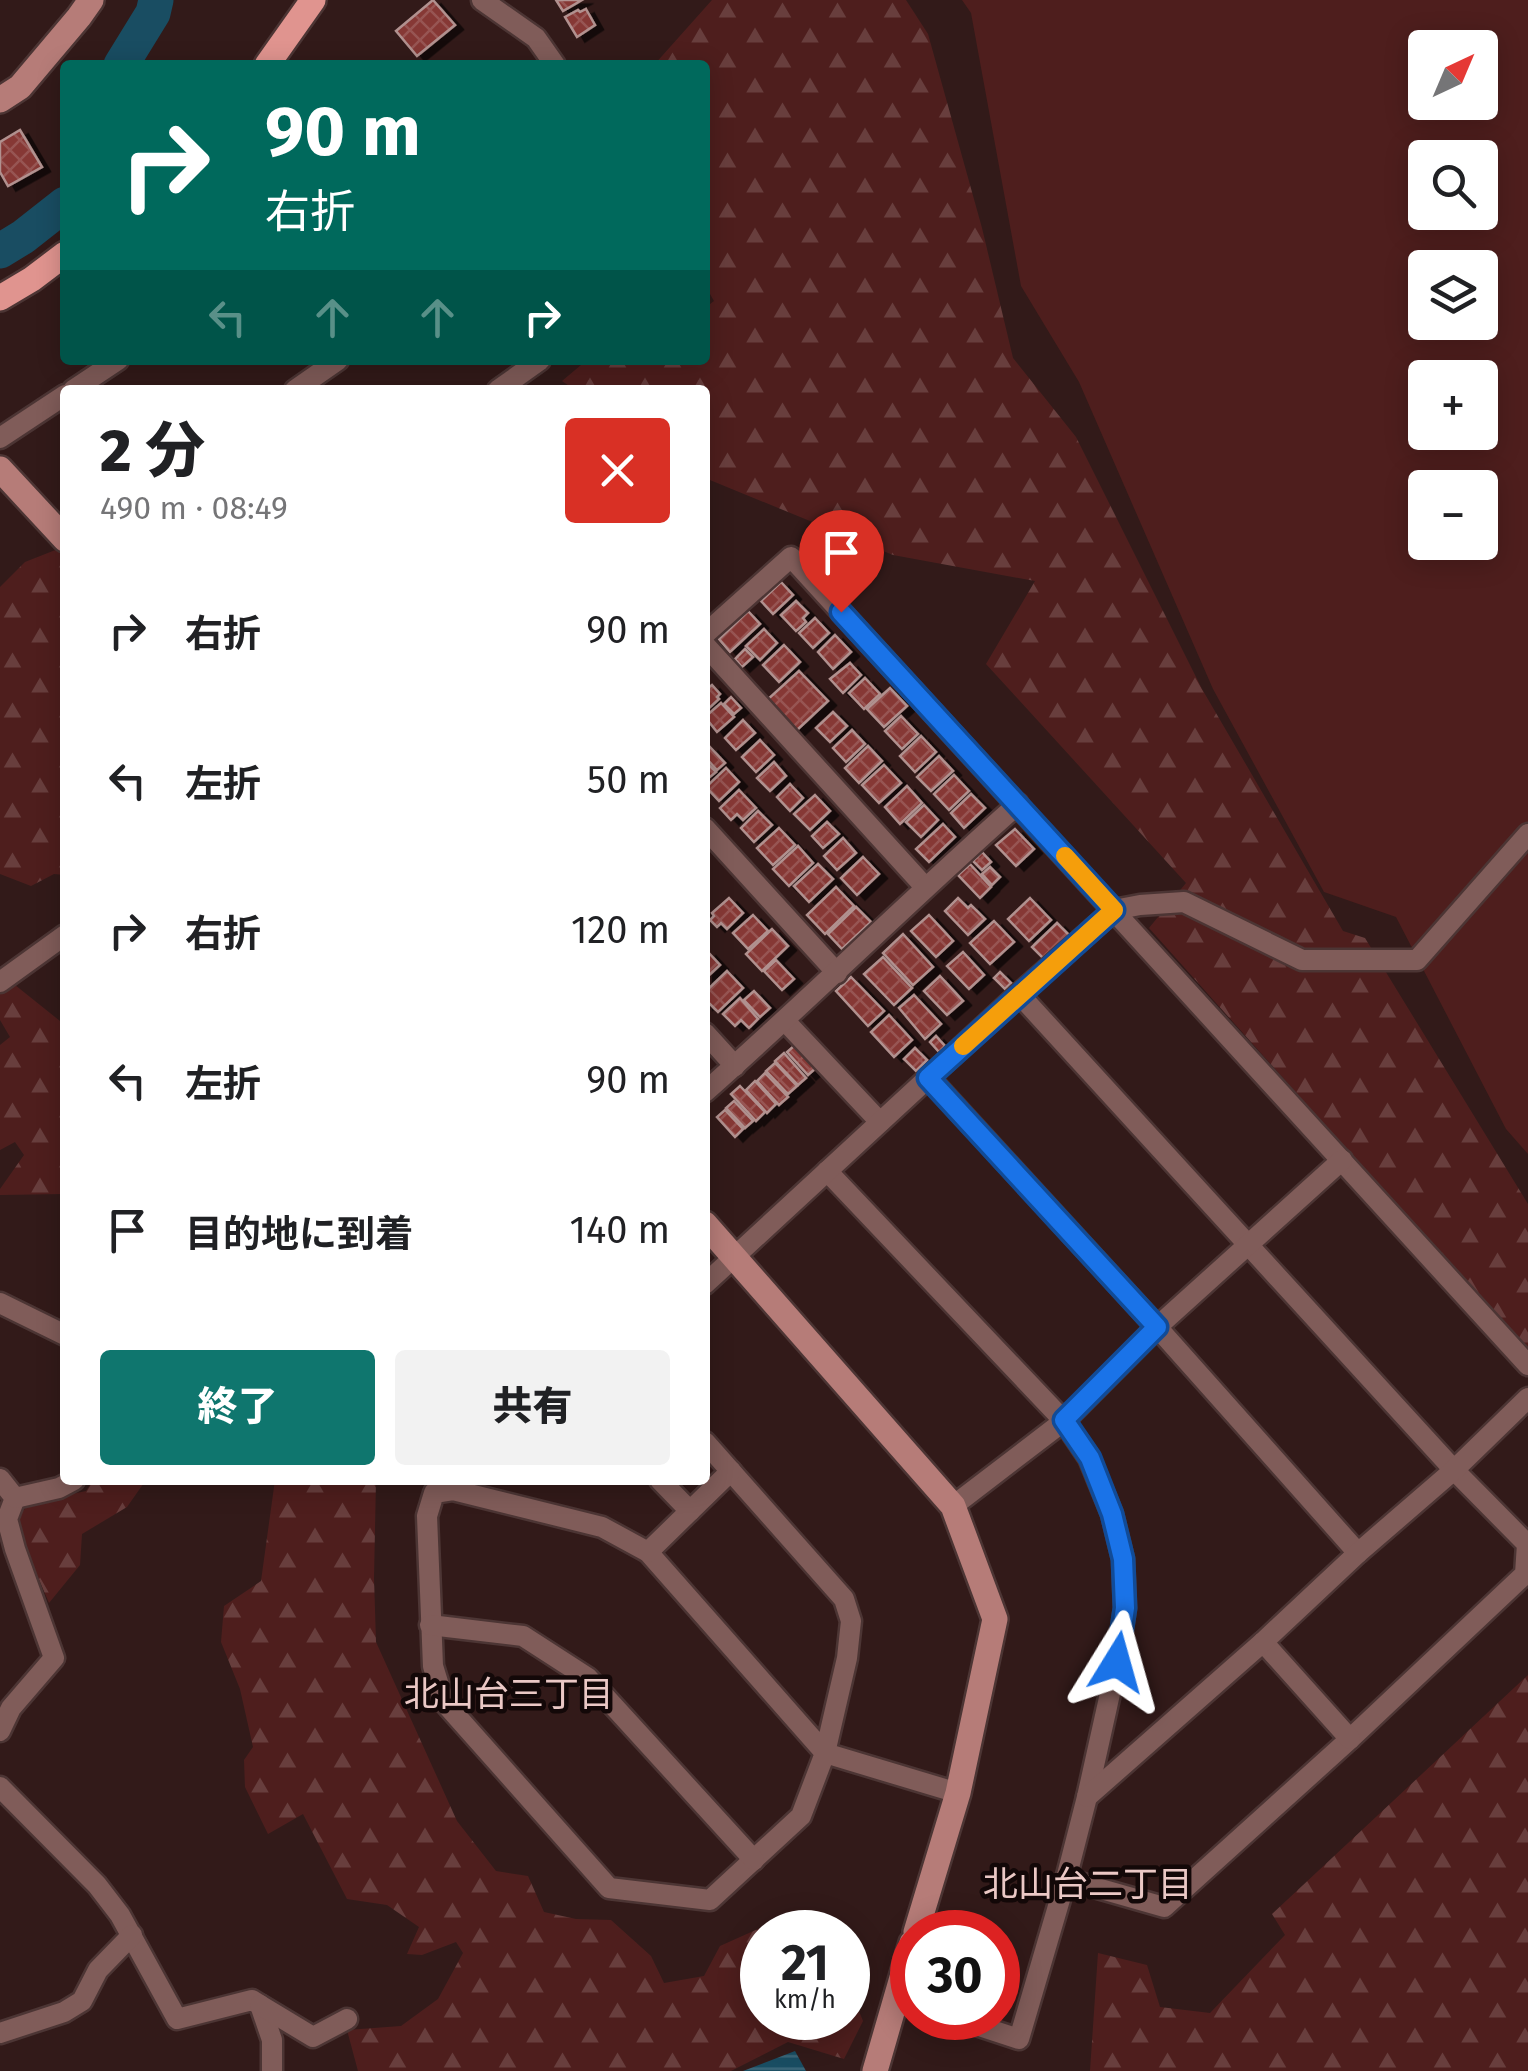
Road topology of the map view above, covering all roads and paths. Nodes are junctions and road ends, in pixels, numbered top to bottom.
1 (314, 0) edge
2 (482, 0) edge
3 (80, 6) edge
4 (271, 60) edge
5 (552, 60) edge
6 (0, 100) edge
7 (60, 258) edge
8 (0, 298) edge
9 (110, 365) edge
10 (331, 365) edge
11 (533, 365) edge
12 (80, 385) edge
13 (302, 385) edge
14 (505, 385) edge
15 (60, 398) edge
16 (0, 438) edge
17 (0, 469) edge
18 (60, 534) edge
19 (710, 630) edge
20 (710, 650) edge
21 (1018, 804) junction
22 (710, 834) edge
23 (1528, 834) edge
24 (925, 887) junction
25 (1114, 910) junction
26 (60, 940) edge
27 (836, 973) junction
28 (0, 982) edge
29 (1019, 994) junction
30 (785, 1022) junction
31 (710, 1038) edge
32 (735, 1066) junction
33 (928, 1078) junction
34 (710, 1088) edge
35 (880, 1122) junction
36 (1342, 1160) junction
37 (828, 1171) junction
38 (710, 1230) edge
39 (1249, 1243) junction
40 (734, 1256) junction
41 (710, 1279) edge
42 (0, 1302) edge
43 (1157, 1327) junction
44 (60, 1332) edge
45 (1528, 1364) edge
46 (1528, 1398) edge
47 (1064, 1420) junction
48 (710, 1448) edge
49 (1454, 1470) junction
50 (731, 1471) junction
51 (0, 1479) edge
52 (64, 1485) edge
53 (665, 1485) edge
54 (15, 1498) junction
55 (952, 1506) junction
56 (690, 1511) junction
57 (648, 1552) junction
58 (1358, 1552) junction
59 (8, 1557) edge
60 (430, 1626) junction
61 (1264, 1642) junction
62 (0, 1731) edge
63 (1350, 1738) junction
64 (825, 1753) junction
65 (0, 1787) edge
66 (958, 1793) junction
67 (1087, 1797) junction
68 (754, 1860) junction
69 (1066, 1879) junction
70 (923, 1910) edge
71 (132, 1936) junction
72 (260, 2004) junction
73 (347, 2019) dead end
74 (0, 2033) edge
75 (890, 2034) edge
76 (1020, 2036) edge
77 (272, 2071) edge
78 (874, 2071) edge

1 - 4 main road
2 - 5 street
3 - 6 street
7 - 8 main road
9 - 12 street
10 - 13 street
11 - 14 street
15 - 16 street
17 - 18 street
19 - 21 street
20 - 24 street
21 - 24 street
21 - 25 street
22 - 27 street
23 - 25 street
24 - 27 street
25 - 29 street
25 - 36 street
26 - 28 street
27 - 30 street
29 - 33 street
29 - 39 street
30 - 32 street
30 - 35 street
31 - 32 street
32 - 34 street
33 - 35 street
33 - 43 street
35 - 37 street
36 - 39 street
36 - 45 street
37 - 40 street
37 - 47 street
38 - 40 street
39 - 43 street
39 - 49 street
40 - 41 street
40 - 55 street
42 - 44 street
43 - 47 street
43 - 58 street
46 - 49 street
47 - 55 street
47 - 67 street
48 - 50 street
49 - 58 street
49 - 63 street
50 - 56 street
50 - 64 street
51 - 54 street
52 - 54 street
53 - 56 street
54 - 59 street
55 - 66 street
56 - 57 street
57 - 60 street
57 - 64 street
58 - 61 street
59 - 62 street
60 - 68 street
60 - 68 street
61 - 63 street
61 - 67 street
63 - 69 street
64 - 66 street
64 - 68 street
65 - 71 street
66 - 70 street
67 - 69 street
69 - 76 street
71 - 72 street
71 - 74 street
72 - 73 street
72 - 77 street
75 - 78 street

